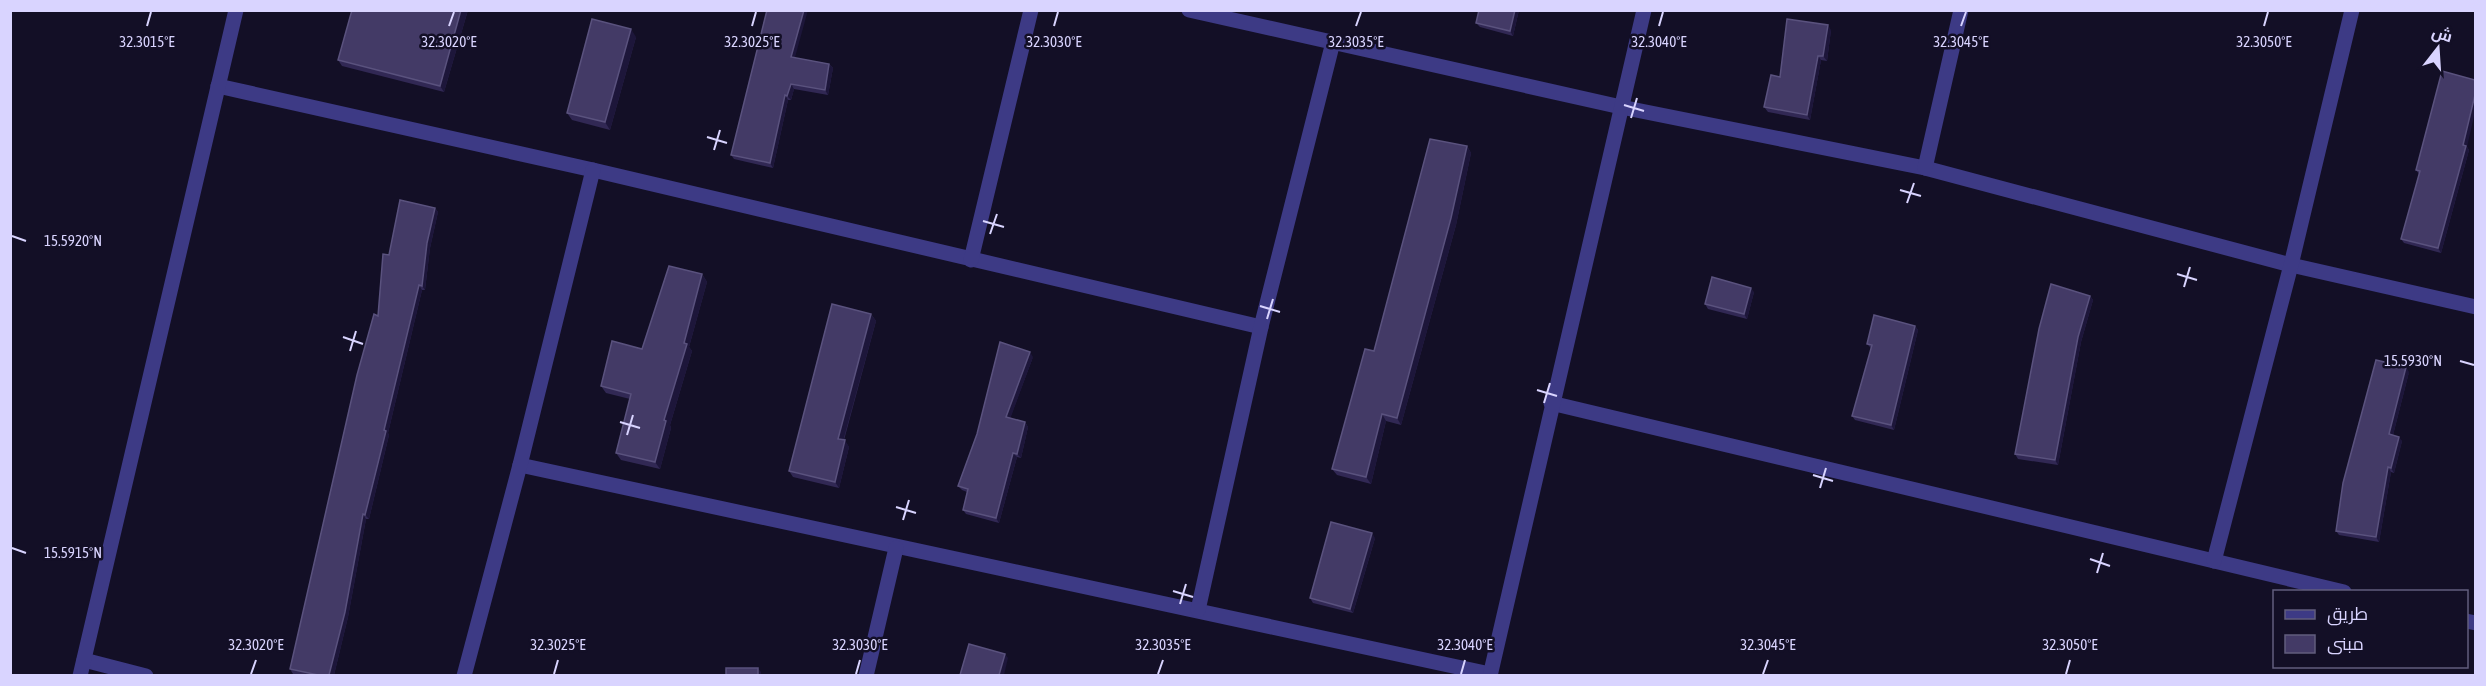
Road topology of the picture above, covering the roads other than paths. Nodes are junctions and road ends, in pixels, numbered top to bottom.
1 (236, 10) edge
2 (1031, 10) edge
3 (1189, 10) edge
4 (1644, 10) edge
5 (1961, 10) edge
6 (2352, 10) edge
7 (1333, 42) junction
8 (218, 86) junction
9 (1621, 107) junction
10 (1925, 168) junction
11 (593, 170) junction
12 (971, 260) junction
13 (2291, 265) junction
14 (2475, 307) edge
15 (1261, 327) junction
16 (1551, 403) junction
17 (520, 465) junction
18 (896, 548) junction
19 (2214, 561) junction
20 (2340, 590) edge
21 (1198, 609) junction
22 (84, 660) junction
23 (80, 675) edge
24 (146, 675) edge
25 (464, 675) edge
26 (866, 675) edge
27 (1490, 675) edge

1 - 8 street
2 - 12 street
3 - 7 street
4 - 9 street
5 - 10 street
6 - 13 street
7 - 9 street
7 - 15 street
8 - 11 street
8 - 22 street
9 - 10 street
9 - 16 street
10 - 13 street
11 - 12 street
11 - 17 street
12 - 15 street
13 - 14 street
13 - 19 street
15 - 21 street
16 - 19 street
16 - 27 street
17 - 18 street
17 - 25 street
18 - 21 street
18 - 26 street
19 - 20 street
21 - 27 street
22 - 23 street
22 - 24 street

